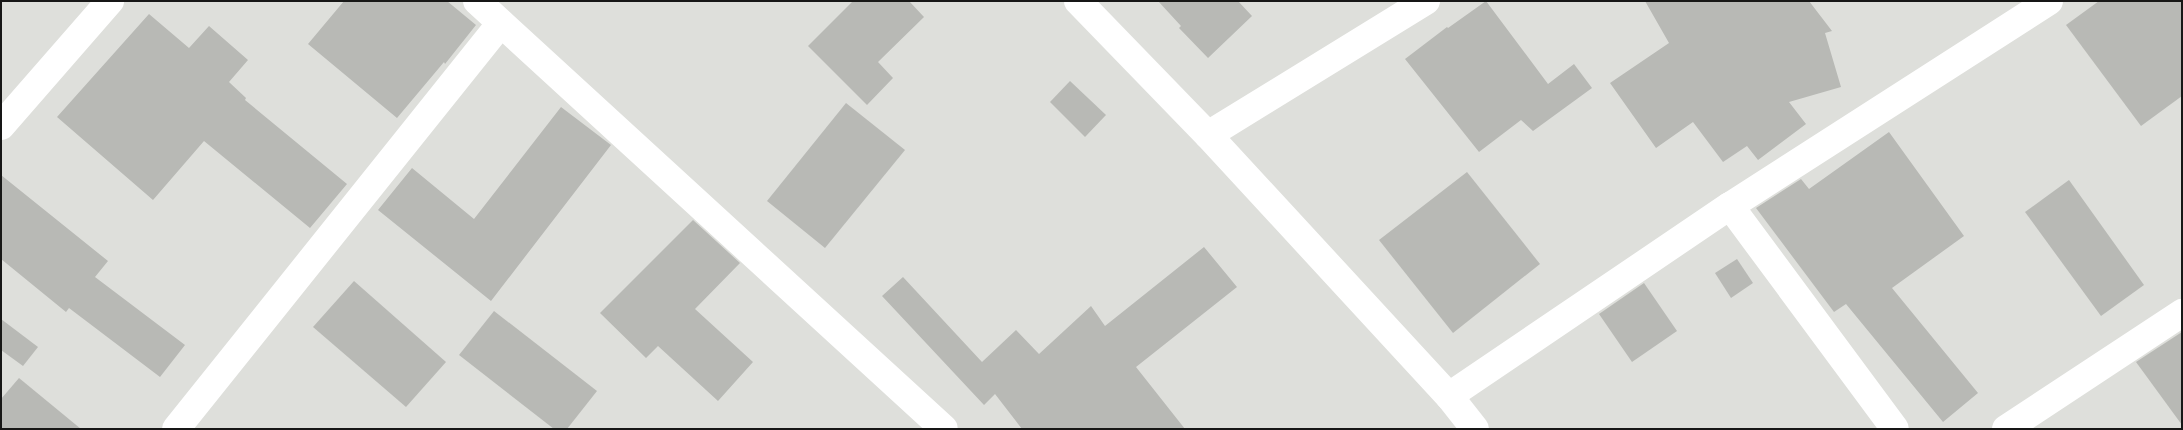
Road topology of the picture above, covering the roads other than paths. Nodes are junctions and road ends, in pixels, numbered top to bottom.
1 (110, 1) edge
2 (477, 1) edge
3 (1078, 1) edge
4 (1426, 1) edge
5 (2049, 1) edge
6 (501, 23) junction
7 (1, 126) edge
8 (1208, 135) junction
9 (1730, 206) junction
10 (2182, 313) edge
11 (1450, 396) junction
12 (176, 429) edge
13 (944, 429) edge
14 (1475, 429) edge
15 (1895, 429) edge
16 (2006, 429) edge

1 - 7 street
2 - 6 street
3 - 8 street
4 - 8 street
5 - 9 street
6 - 12 street
6 - 13 street
8 - 11 street
9 - 11 street
9 - 15 street
10 - 16 street
11 - 14 street

